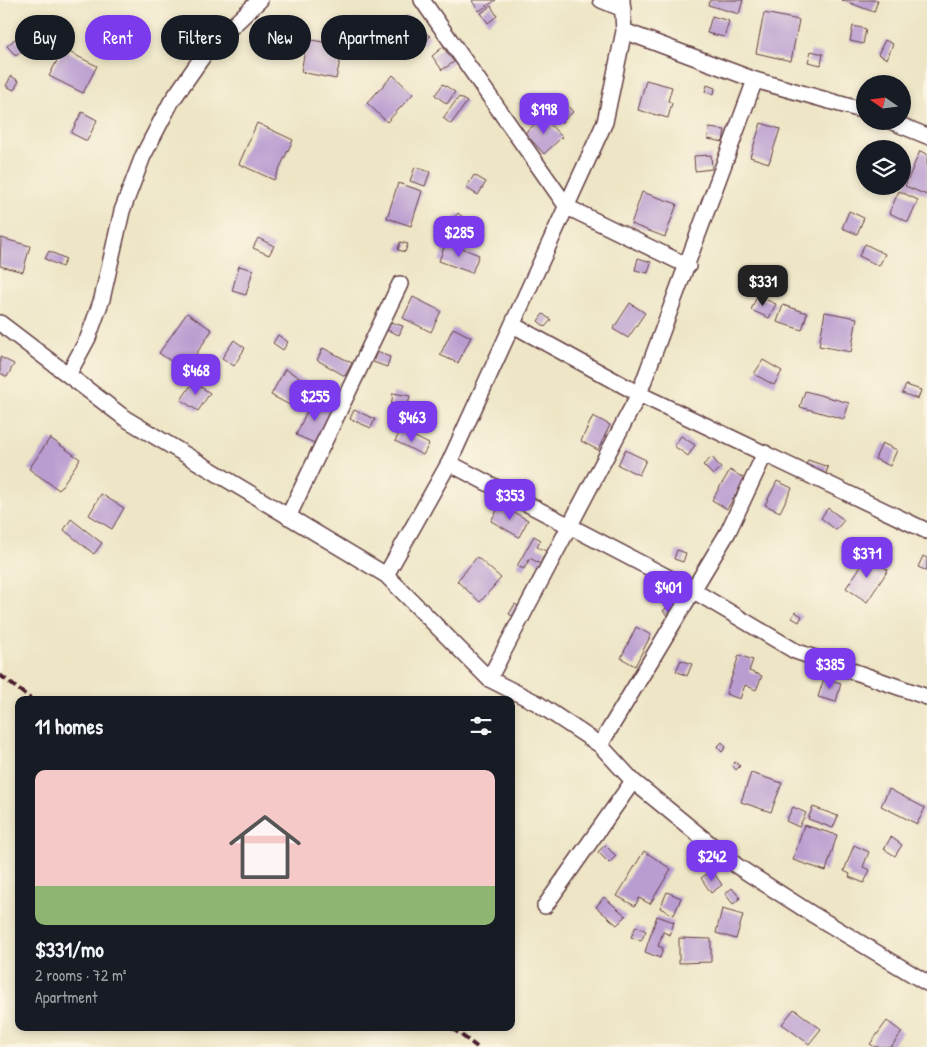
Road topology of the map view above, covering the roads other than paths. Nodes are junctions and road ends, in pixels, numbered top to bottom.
1 (260, 0) edge
2 (422, 0) edge
3 (601, 0) edge
4 (622, 4) edge
5 (624, 32) junction
6 (755, 80) junction
7 (856, 108) edge
8 (911, 130) edge
9 (927, 136) edge
10 (567, 207) junction
11 (688, 266) junction
12 (400, 284) dead end
13 (0, 323) edge
14 (513, 325) junction
15 (68, 375) junction
16 (639, 394) junction
17 (765, 453) junction
18 (449, 463) junction
19 (288, 517) junction
20 (570, 525) junction
21 (927, 531) edge
22 (386, 575) junction
23 (694, 591) junction
24 (489, 679) junction
25 (927, 697) edge
26 (600, 746) junction
27 (633, 781) junction
28 (545, 906) dead end
29 (925, 977) edge

1 - 15 street
2 - 10 street
3 - 4 street
4 - 5 street
5 - 6 street
5 - 10 street
6 - 7 street
6 - 11 street
8 - 9 street
10 - 11 street
10 - 14 street
11 - 16 street
12 - 19 street
13 - 15 street
14 - 16 street
14 - 18 street
15 - 19 street
16 - 17 street
16 - 20 street
17 - 21 street
17 - 23 street
18 - 20 street
18 - 22 street
19 - 22 street
20 - 23 street
20 - 24 street
22 - 24 street
23 - 25 street
23 - 26 street
24 - 26 street
26 - 27 street
27 - 28 street
27 - 29 street

